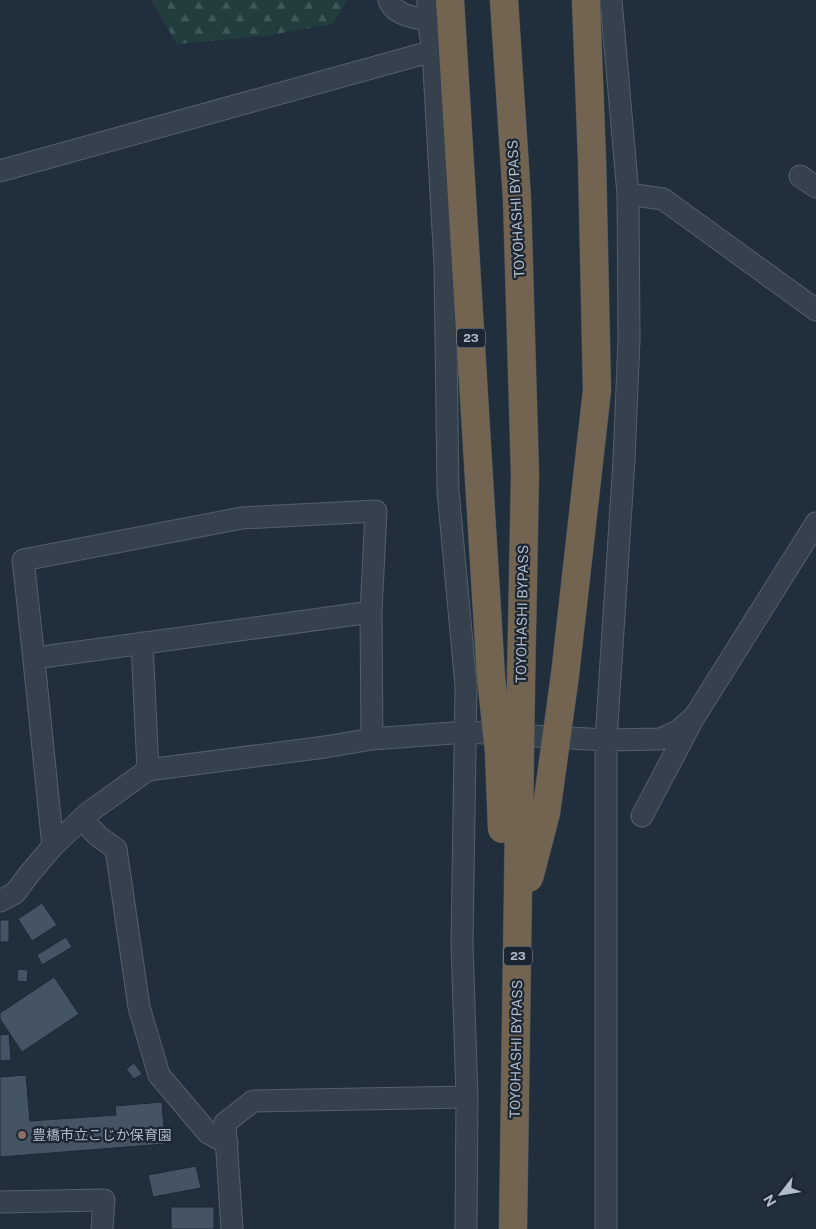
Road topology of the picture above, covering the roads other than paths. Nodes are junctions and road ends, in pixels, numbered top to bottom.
1 (389, 0) edge
2 (450, 0) edge
3 (504, 0) edge
4 (586, 0) edge
5 (611, 0) edge
6 (428, 10) edge
7 (433, 51) junction
8 (0, 171) edge
9 (628, 194) junction
10 (816, 310) edge
11 (816, 523) edge
12 (371, 612) junction
13 (142, 643) junction
14 (35, 658) junction
15 (695, 716) junction
16 (466, 732) junction
17 (372, 739) junction
18 (606, 740) junction
19 (148, 770) junction
20 (642, 816) dead end
21 (82, 819) junction
22 (53, 846) junction
23 (5, 895) edge
24 (518, 920) junction
25 (467, 1097) junction
26 (514, 1097) junction
27 (227, 1144) junction
28 (0, 1202) edge
29 (102, 1229) edge
30 (232, 1229) edge
31 (466, 1229) edge
32 (513, 1229) edge
33 (606, 1229) edge

1 - 6 street
2 - 26 highway, 23, bridge
3 - 24 highway, TOYOHASHI BYPASS / 23, bridge
4 - 24 highway, 23, bridge
5 - 9 street
6 - 7 street
7 - 8 street
7 - 16 street
9 - 10 street
9 - 18 street
11 - 15 street
12 - 13 street
12 - 14 street
12 - 17 street
13 - 14 street
13 - 19 street
14 - 22 street
15 - 18 street
15 - 20 street
16 - 17 street
16 - 18 street
16 - 25 street
17 - 19 street
18 - 33 street
19 - 21 street
21 - 22 street
21 - 27 street
22 - 23 street
24 - 26 highway, TOYOHASHI BYPASS / 23, bridge
25 - 27 street
25 - 31 street
26 - 32 highway, TOYOHASHI BYPASS / 23, bridge
27 - 30 street
28 - 29 street

